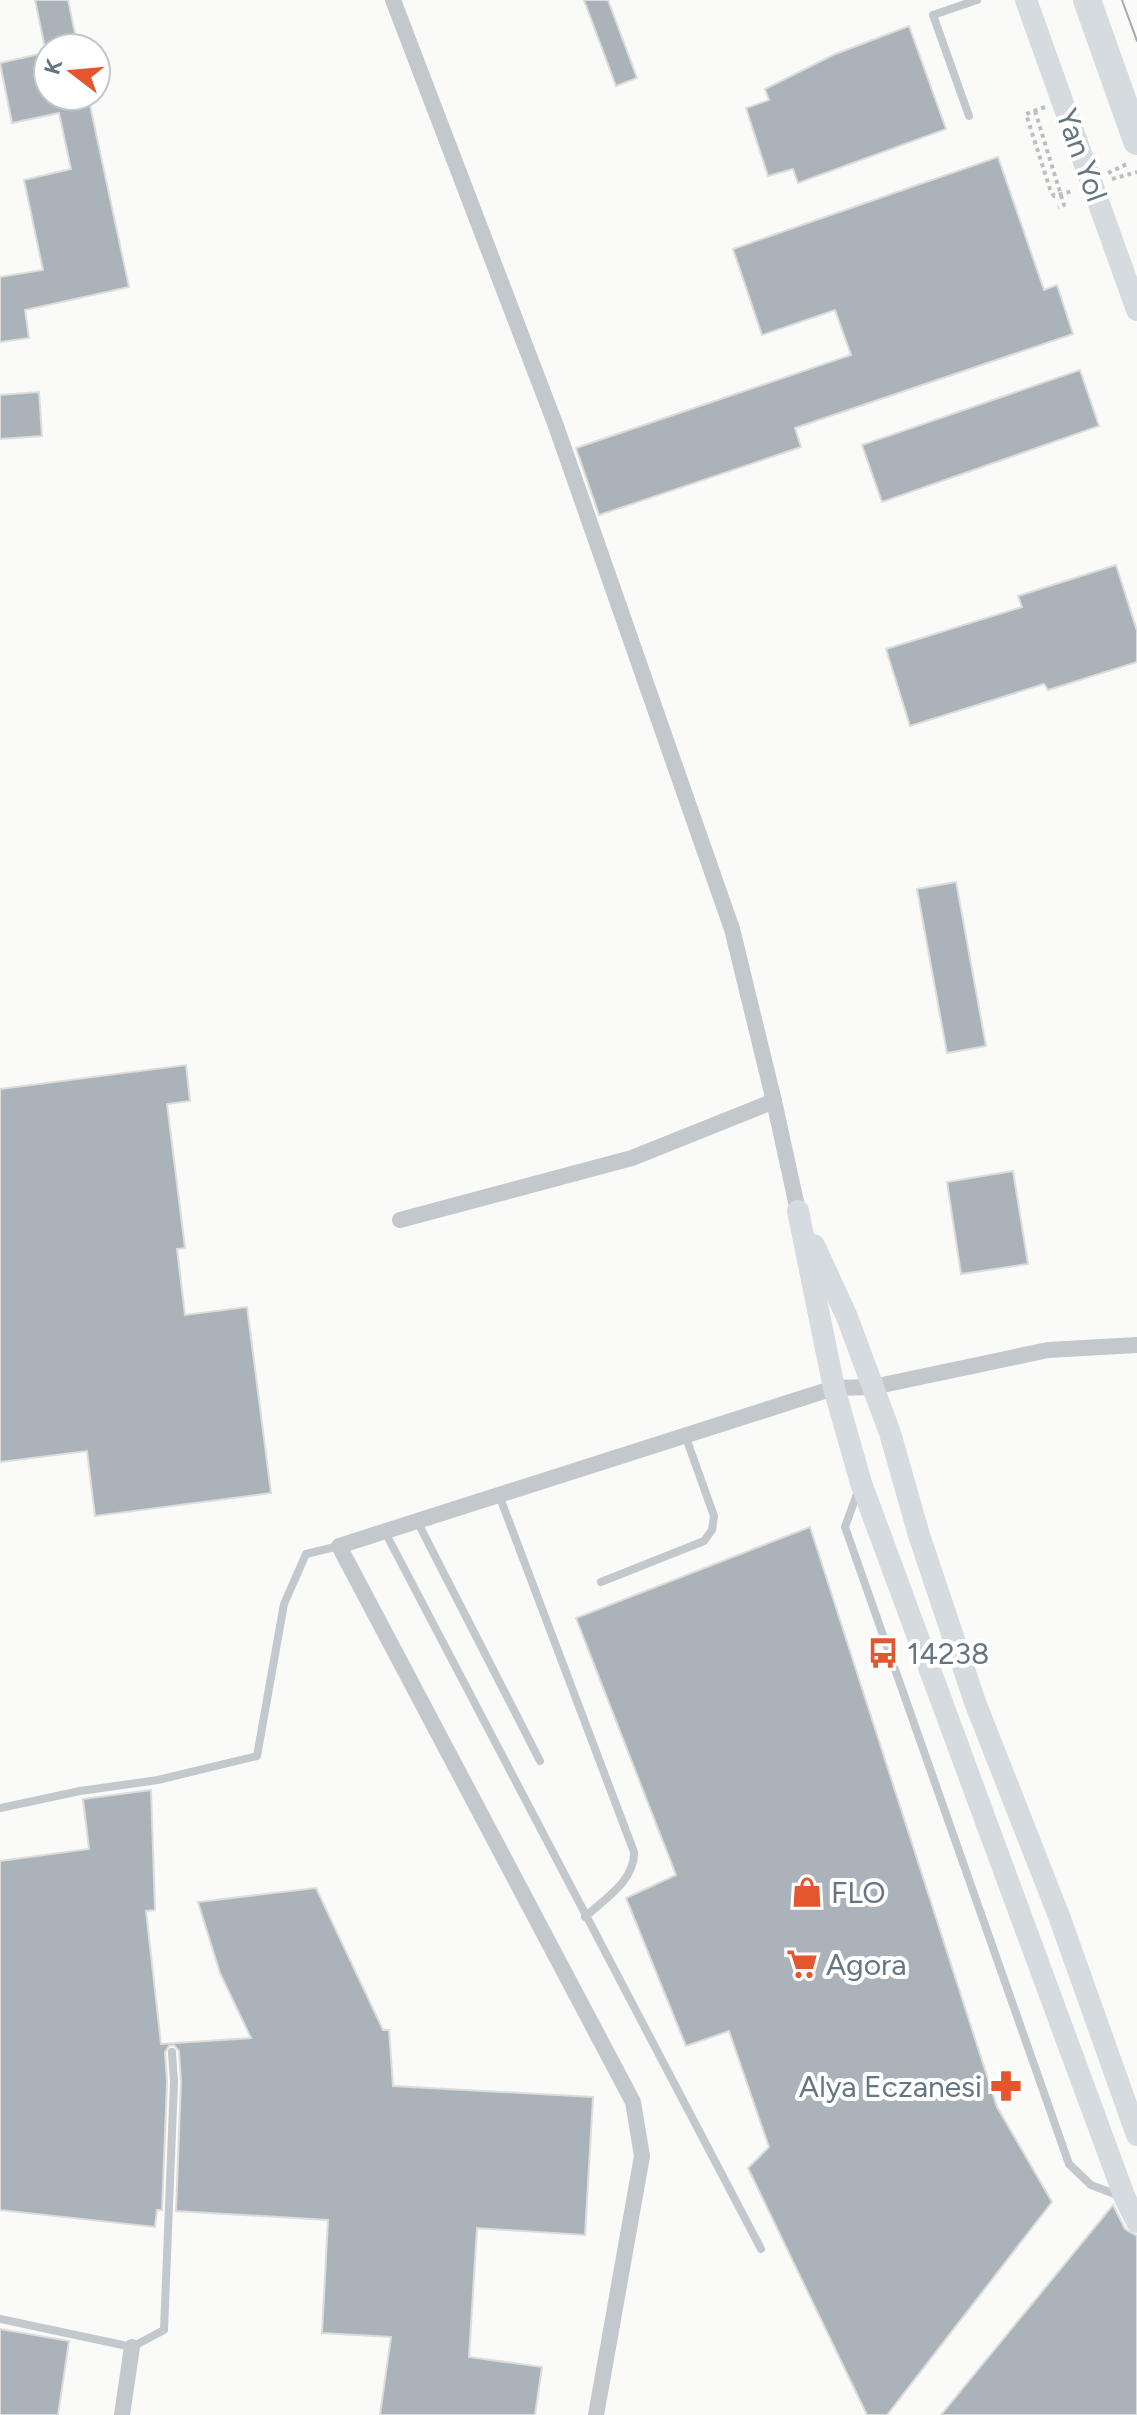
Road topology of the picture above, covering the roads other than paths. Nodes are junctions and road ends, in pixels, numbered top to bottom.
1 (393, 0) edge
2 (977, 0) edge
3 (1026, 0) edge
4 (1087, 0) edge
5 (969, 116) dead end
6 (1137, 141) edge
7 (1137, 310) edge
8 (774, 1101) junction
9 (798, 1211) junction
10 (400, 1220) dead end
11 (1137, 1345) edge
12 (873, 1387) junction
13 (834, 1388) junction
14 (685, 1435) junction
15 (861, 1483) junction
16 (499, 1495) junction
17 (417, 1521) junction
18 (385, 1532) junction
19 (339, 1546) junction
20 (601, 1582) dead end
21 (540, 1761) dead end
22 (0, 1808) edge
23 (585, 1917) junction
24 (172, 2052) dead end
25 (1137, 2135) edge
26 (1125, 2198) junction
27 (1137, 2222) edge
28 (761, 2249) dead end
29 (0, 2319) edge
30 (132, 2347) junction
31 (122, 2415) edge
32 (596, 2415) edge

1 - 8 street
2 - 5 lane
3 - 7 street, Yan Yol
4 - 6 highway
8 - 9 street
8 - 10 street
9 - 12 street
9 - 13 street
11 - 12 street
12 - 13 street
12 - 25 street
13 - 14 street
13 - 15 street
14 - 16 street
14 - 20 lane
15 - 26 street
15 - 26 lane
16 - 17 street
16 - 23 lane
17 - 18 street
17 - 21 lane
18 - 19 street
18 - 23 lane
19 - 22 lane
19 - 32 street
23 - 28 lane
24 - 30 lane
26 - 27 street
29 - 30 lane
30 - 31 street

